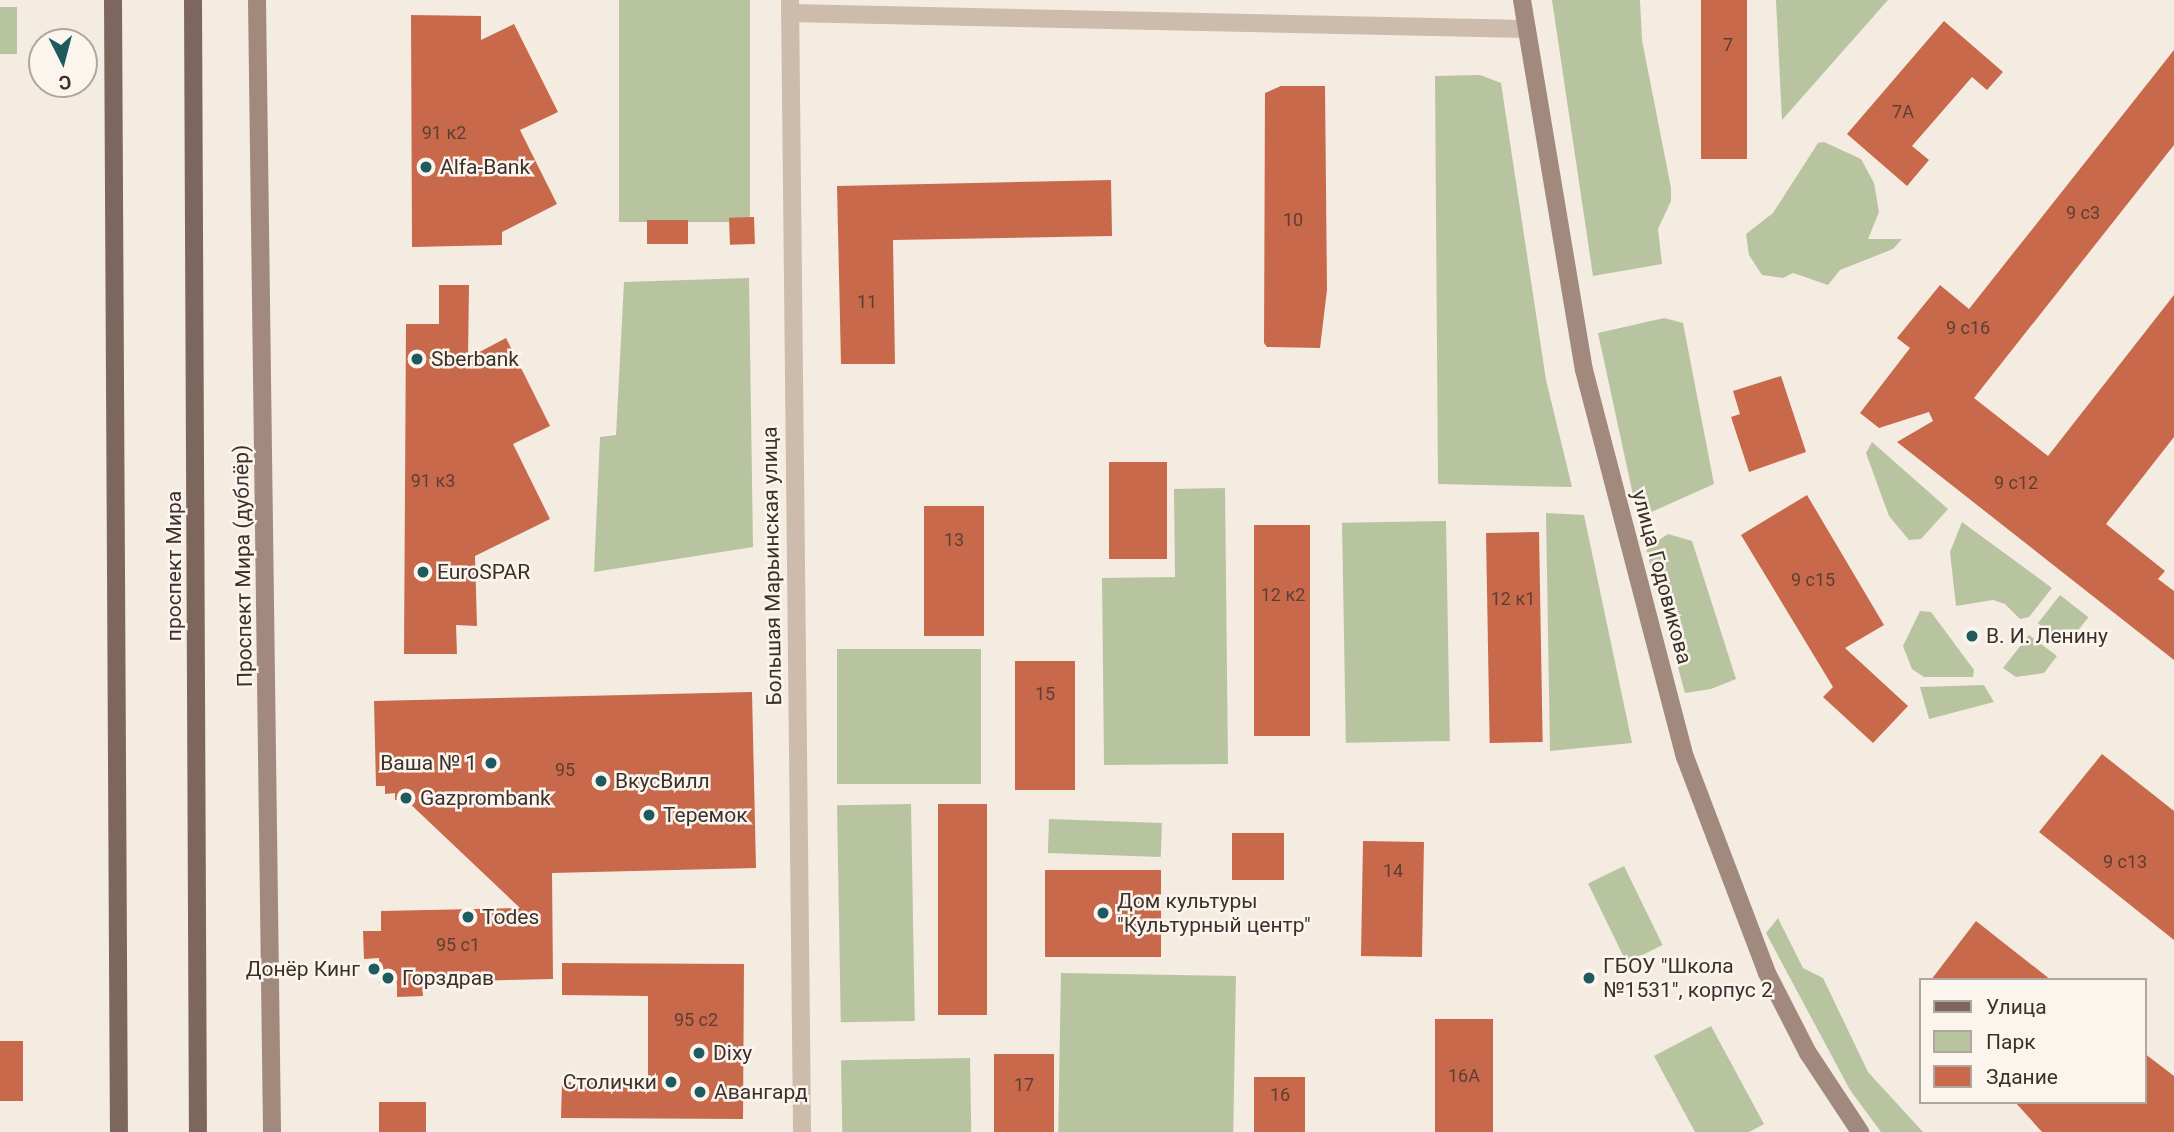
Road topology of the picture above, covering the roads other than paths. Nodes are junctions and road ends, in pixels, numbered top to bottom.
1 (113, 0) edge
2 (193, 0) edge
3 (257, 0) edge
4 (1522, 0) edge
5 (790, 7) edge
6 (1527, 29) junction
7 (119, 1132) edge
8 (198, 1132) edge
9 (272, 1132) edge
10 (802, 1132) edge
11 (1860, 1132) edge

1 - 7 main road
2 - 8 main road, проспект Мира
3 - 9 street, Проспект Мира (дублёр)
4 - 6 street, улица Годовикова
5 - 6 street
5 - 10 street, Большая Марьинская улица
6 - 11 street, улица Годовикова

